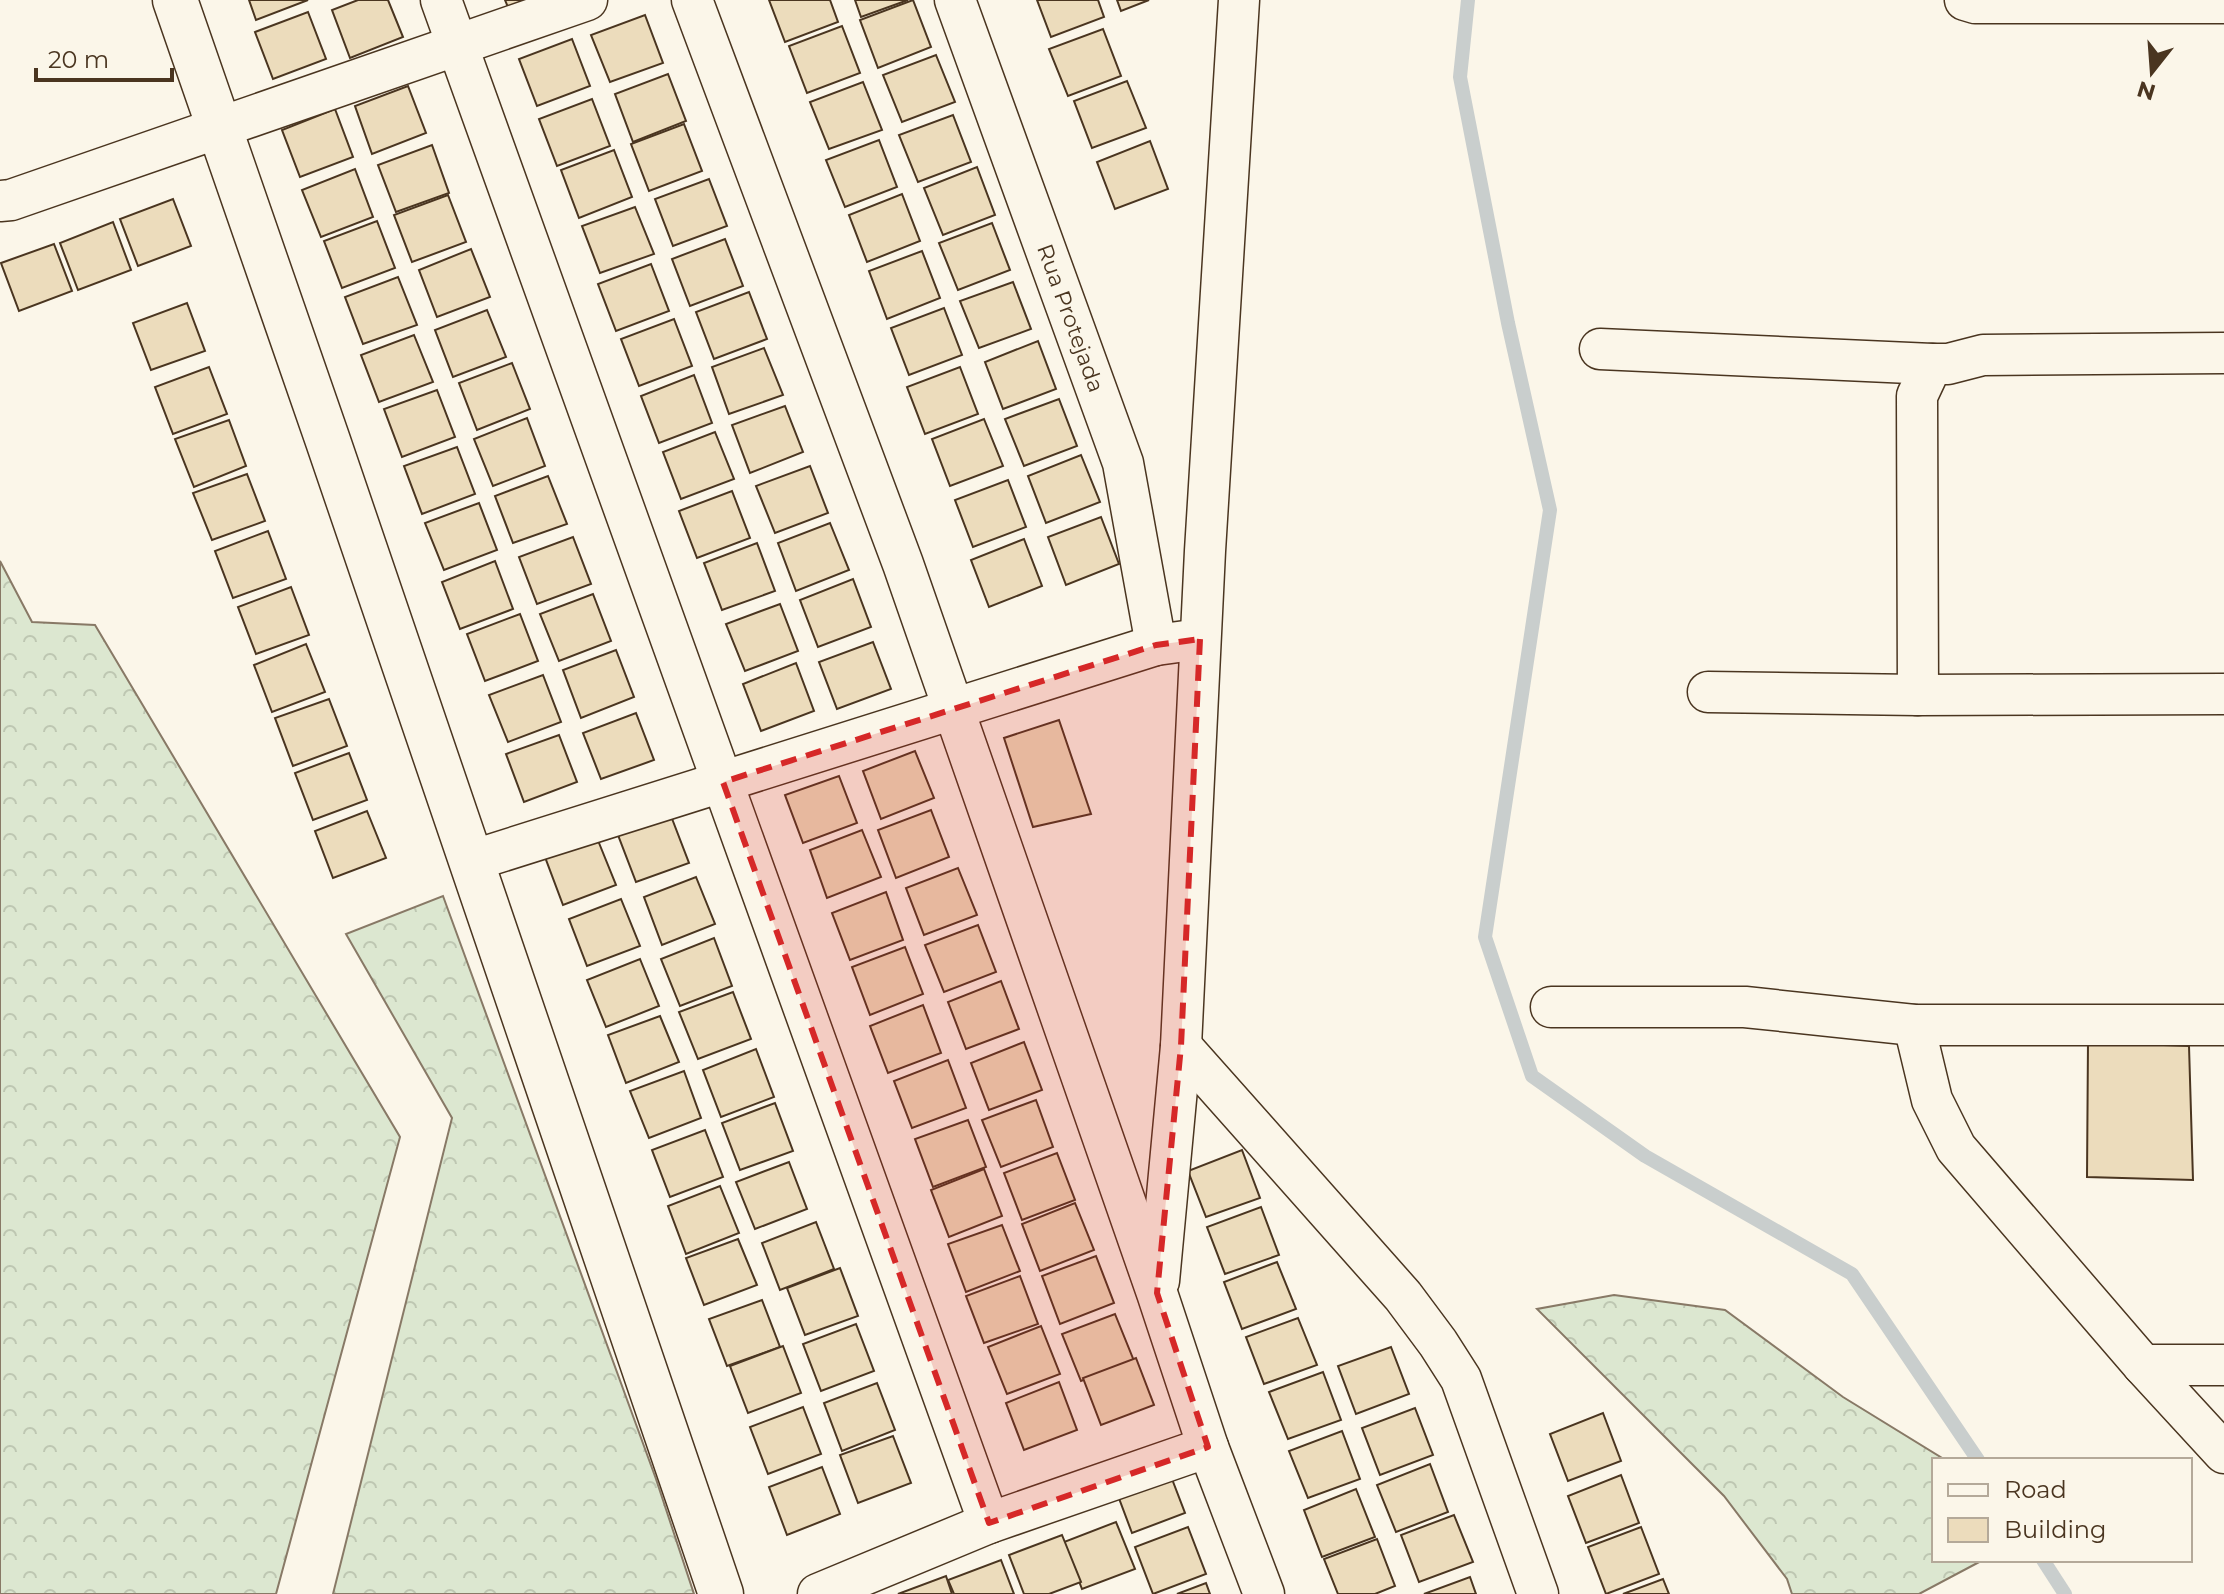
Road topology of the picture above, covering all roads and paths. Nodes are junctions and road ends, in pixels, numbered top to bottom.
1 (175, 0) edge
2 (441, 0) edge
3 (587, 0) edge
4 (692, 0) edge
5 (955, 0) edge
6 (1239, 0) edge
7 (1965, 0) edge
8 (2224, 3) edge
9 (458, 45) junction
10 (219, 128) junction
11 (0, 201) edge
12 (1600, 349) dead end
13 (2224, 353) edge
14 (1932, 364) junction
15 (1200, 639) junction
16 (1156, 645) junction
17 (1708, 692) dead end
18 (2224, 694) edge
19 (1918, 695) junction
20 (953, 708) junction
21 (723, 782) junction
22 (471, 861) junction
23 (1551, 1007) dead end
24 (1914, 1025) junction
25 (2224, 1025) edge
26 (1181, 1046) junction
27 (1157, 1293) junction
28 (2143, 1365) junction
29 (2224, 1365) edge
30 (1208, 1447) junction
31 (2224, 1453) edge
32 (989, 1523) junction
33 (721, 1594) edge
34 (818, 1594) edge
35 (1264, 1594) edge
36 (1538, 1594) edge

1 - 10 street
2 - 9 street
3 - 9 street
4 - 20 street
5 - 16 street, Rua Protejada
6 - 15 street
7 - 8 street
9 - 10 street
9 - 21 street
10 - 11 street
10 - 22 street
12 - 14 street
13 - 14 street
14 - 19 street
15 - 16 street
15 - 26 street
16 - 20 street
17 - 19 street
18 - 19 street
20 - 21 street
20 - 27 street
21 - 22 street
21 - 32 street
22 - 33 street
23 - 24 street
24 - 25 street
24 - 28 street
26 - 27 street
26 - 36 street
27 - 30 street
28 - 29 street
28 - 31 street
30 - 32 street
30 - 35 street
32 - 34 street

